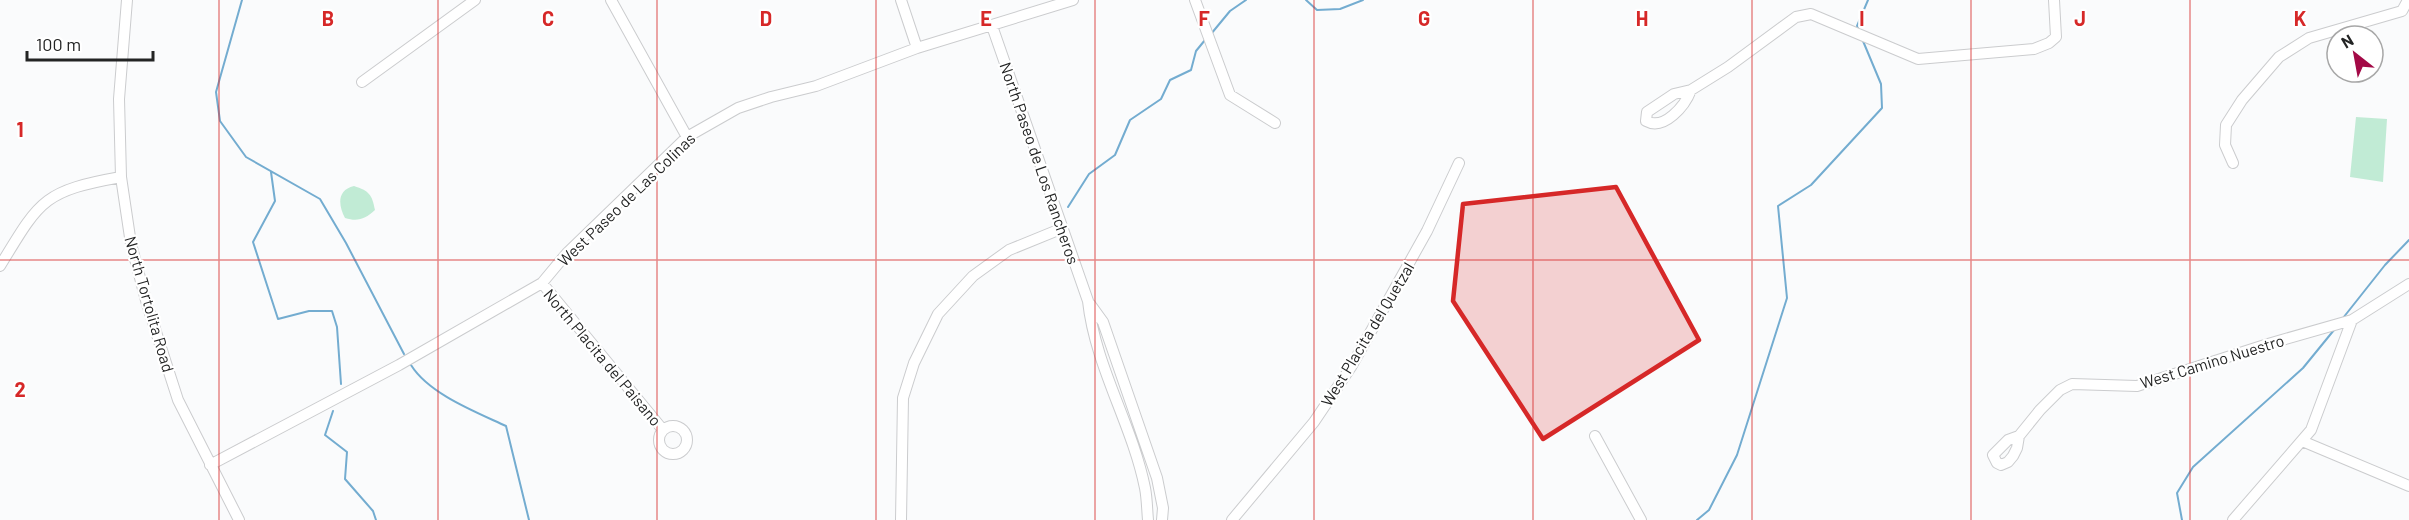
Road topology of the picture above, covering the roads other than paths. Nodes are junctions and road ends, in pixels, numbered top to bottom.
1 (128, 0) edge
2 (475, 0) edge
3 (611, 0) edge
4 (901, 0) edge
5 (1073, 0) edge
6 (1195, 0) edge
7 (2054, 0) edge
8 (2408, 0) edge
9 (992, 26) junction
10 (916, 48) junction
11 (362, 82) dead end
12 (1691, 90) dead end
13 (1275, 123) dead end
14 (687, 137) junction
15 (1459, 163) dead end
16 (2234, 163) dead end
17 (121, 177) junction
18 (1063, 228) junction
19 (0, 266) edge
20 (542, 283) junction
21 (2409, 284) edge
22 (1088, 301) junction
23 (2352, 320) junction
24 (663, 430) dead end
25 (1595, 436) dead end
26 (2019, 436) dead end
27 (2302, 441) junction
28 (210, 465) junction
29 (2409, 486) edge
30 (239, 520) edge
31 (901, 520) edge
32 (1148, 520) edge
33 (1162, 520) edge
34 (1232, 520) edge
35 (1641, 520) edge
36 (2233, 520) edge

1 - 17 street, North Tortolita Road
2 - 11 street
3 - 14 street
4 - 10 street
5 - 9 street, West Paseo de Las Colinas
6 - 13 street
7 - 12 street
8 - 16 street
9 - 10 street, West Paseo de Las Colinas
9 - 18 street, North Paseo de Los Rancheros
10 - 14 street, West Paseo de Las Colinas
14 - 20 street, West Paseo de Las Colinas
15 - 34 street, West Placita del Quetzal
17 - 19 street
17 - 28 street, North Tortolita Road
18 - 22 street, North Paseo de Los Rancheros
18 - 31 street
20 - 24 street, North Placita del Paisano
20 - 28 street, West Paseo de Las Colinas
21 - 23 street, West Camino Nuestro
22 - 32 street, North Paseo de Los Rancheros
22 - 33 street, North Paseo de Los Rancheros
23 - 26 street, West Camino Nuestro
23 - 27 street
25 - 35 street
27 - 29 street
27 - 36 street
28 - 30 street, North Tortolita Road

